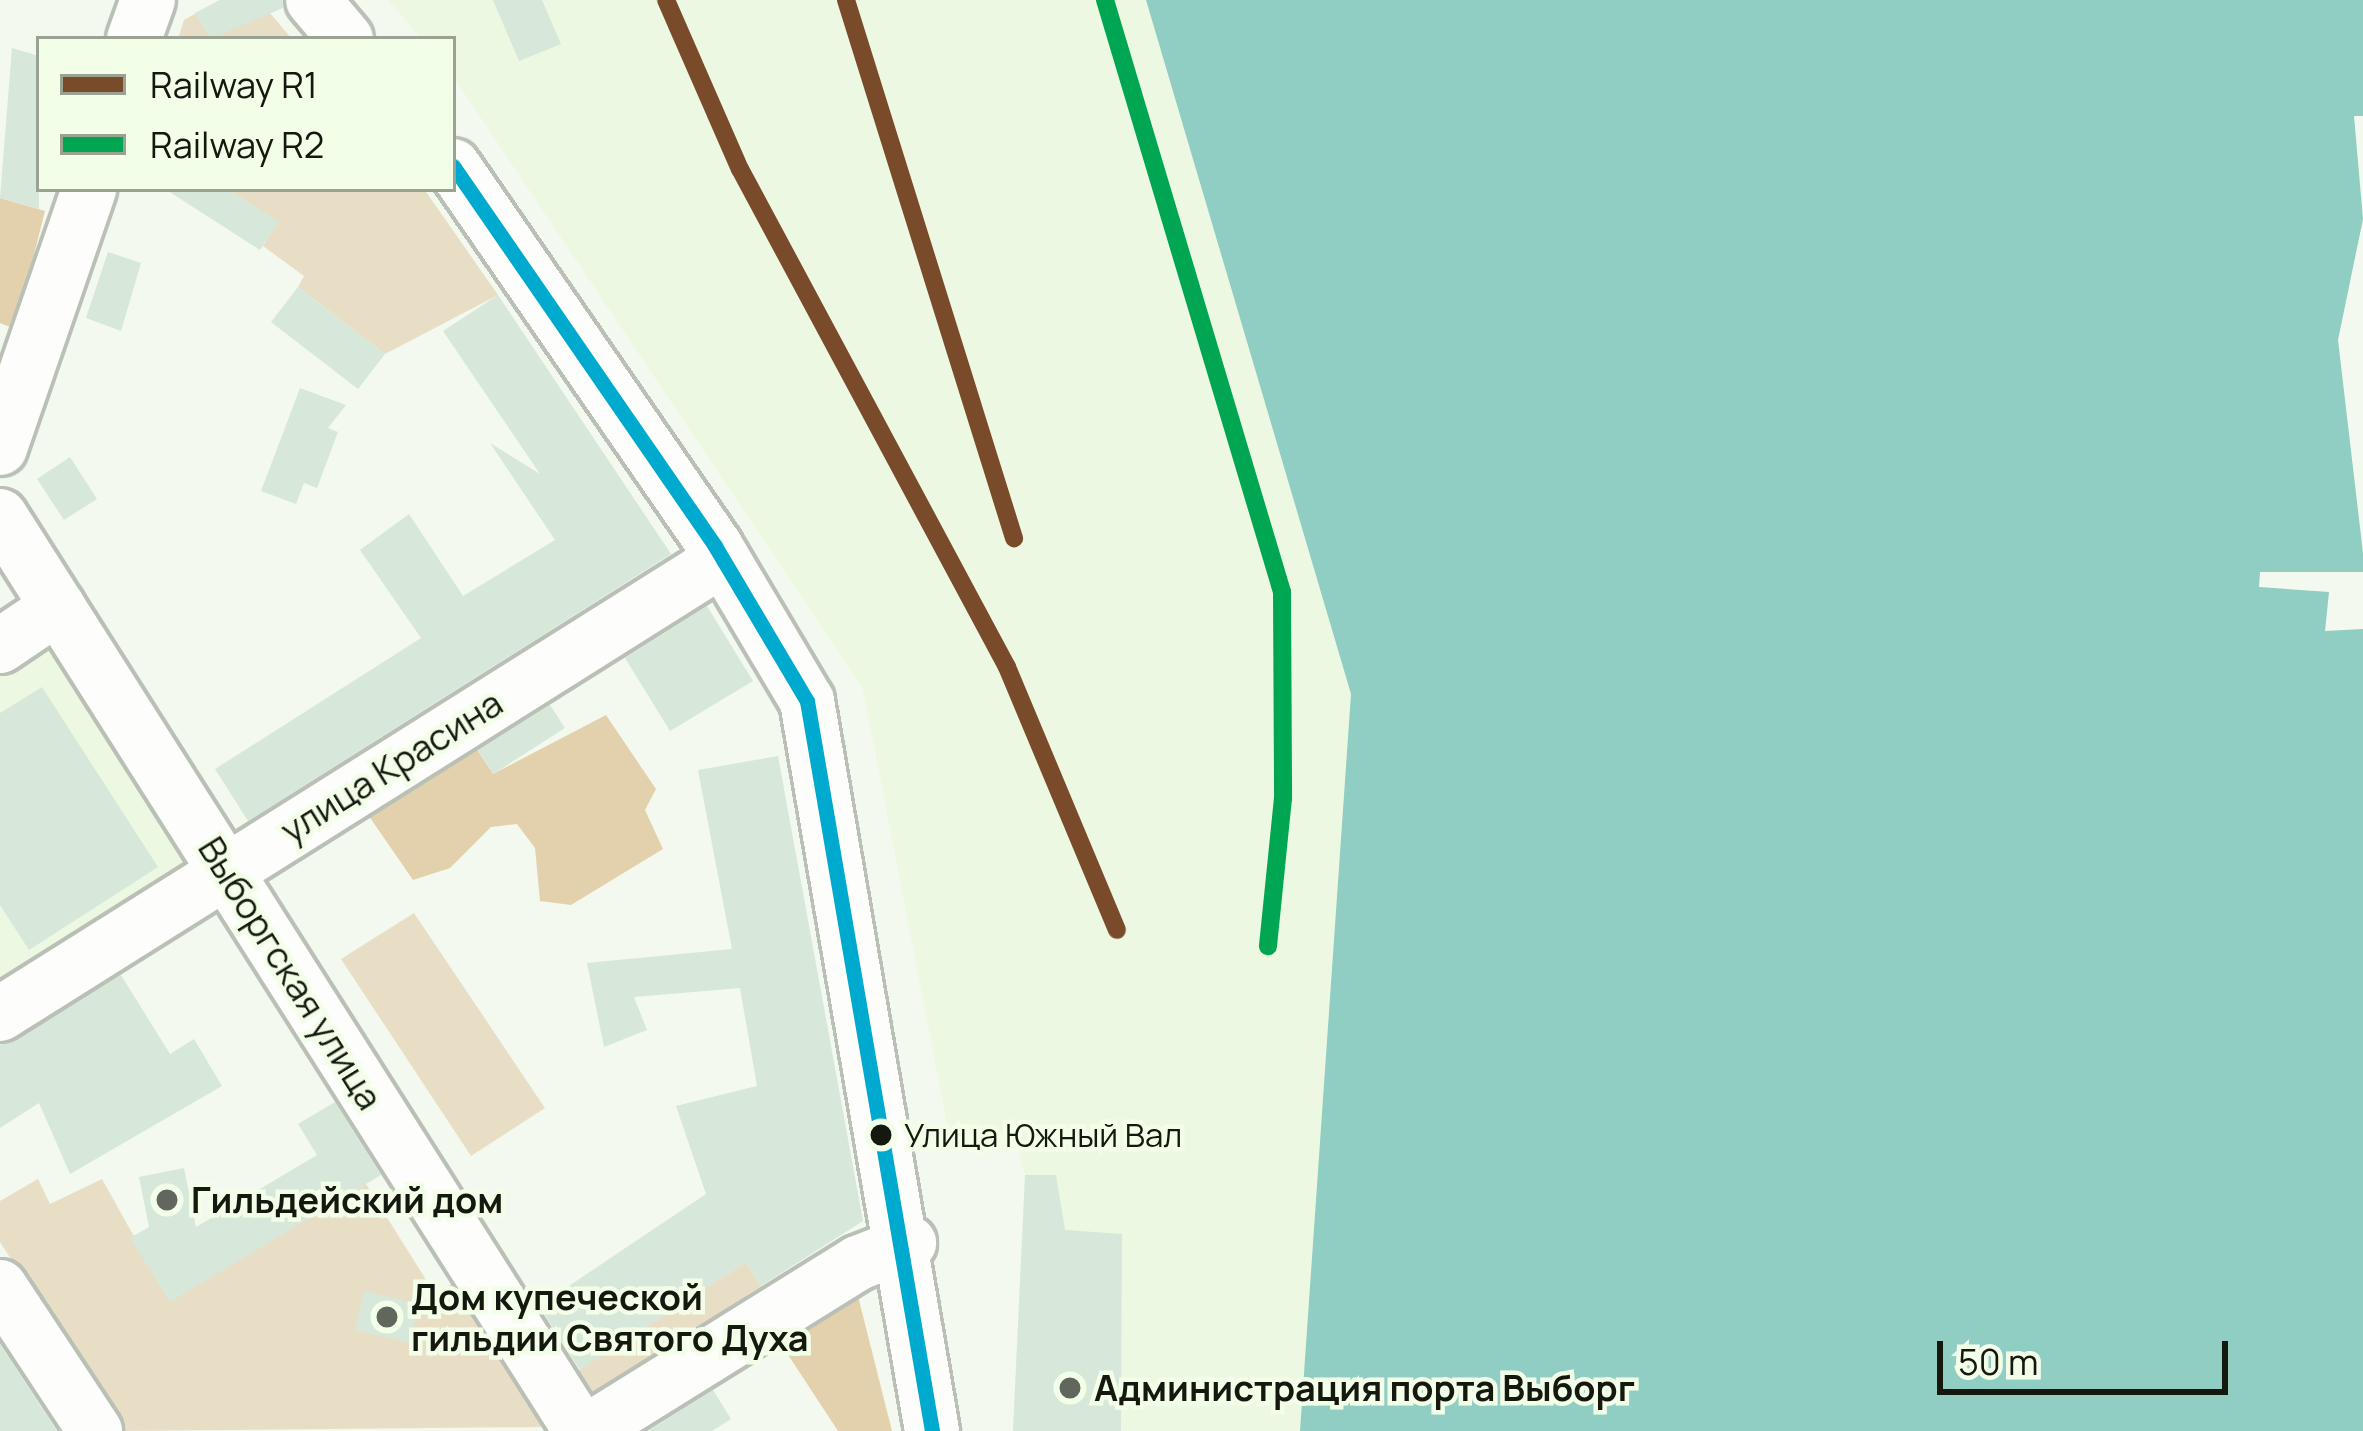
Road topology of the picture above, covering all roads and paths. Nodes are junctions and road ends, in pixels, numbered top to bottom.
1 (148, 0) edge
2 (313, 0) edge
3 (135, 36) edge
4 (343, 36) edge
5 (456, 170) edge
6 (88, 192) edge
7 (0, 448) edge
8 (0, 516) edge
9 (723, 559) junction
10 (58, 607) junction
11 (0, 646) edge
12 (225, 870) junction
13 (0, 1014) edge
14 (908, 1243) junction
15 (0, 1287) edge
16 (95, 1431) edge
17 (584, 1431) edge
18 (932, 1431) edge

1 - 3 street
2 - 4 street
5 - 9 street
6 - 7 street
8 - 10 street, Выборгская улица
9 - 12 street, улица Красина
9 - 14 street
10 - 11 street
10 - 12 street, Выборгская улица
12 - 13 street, улица Красина
12 - 17 street, Выборгская улица
14 - 17 street
14 - 18 street
15 - 16 street

